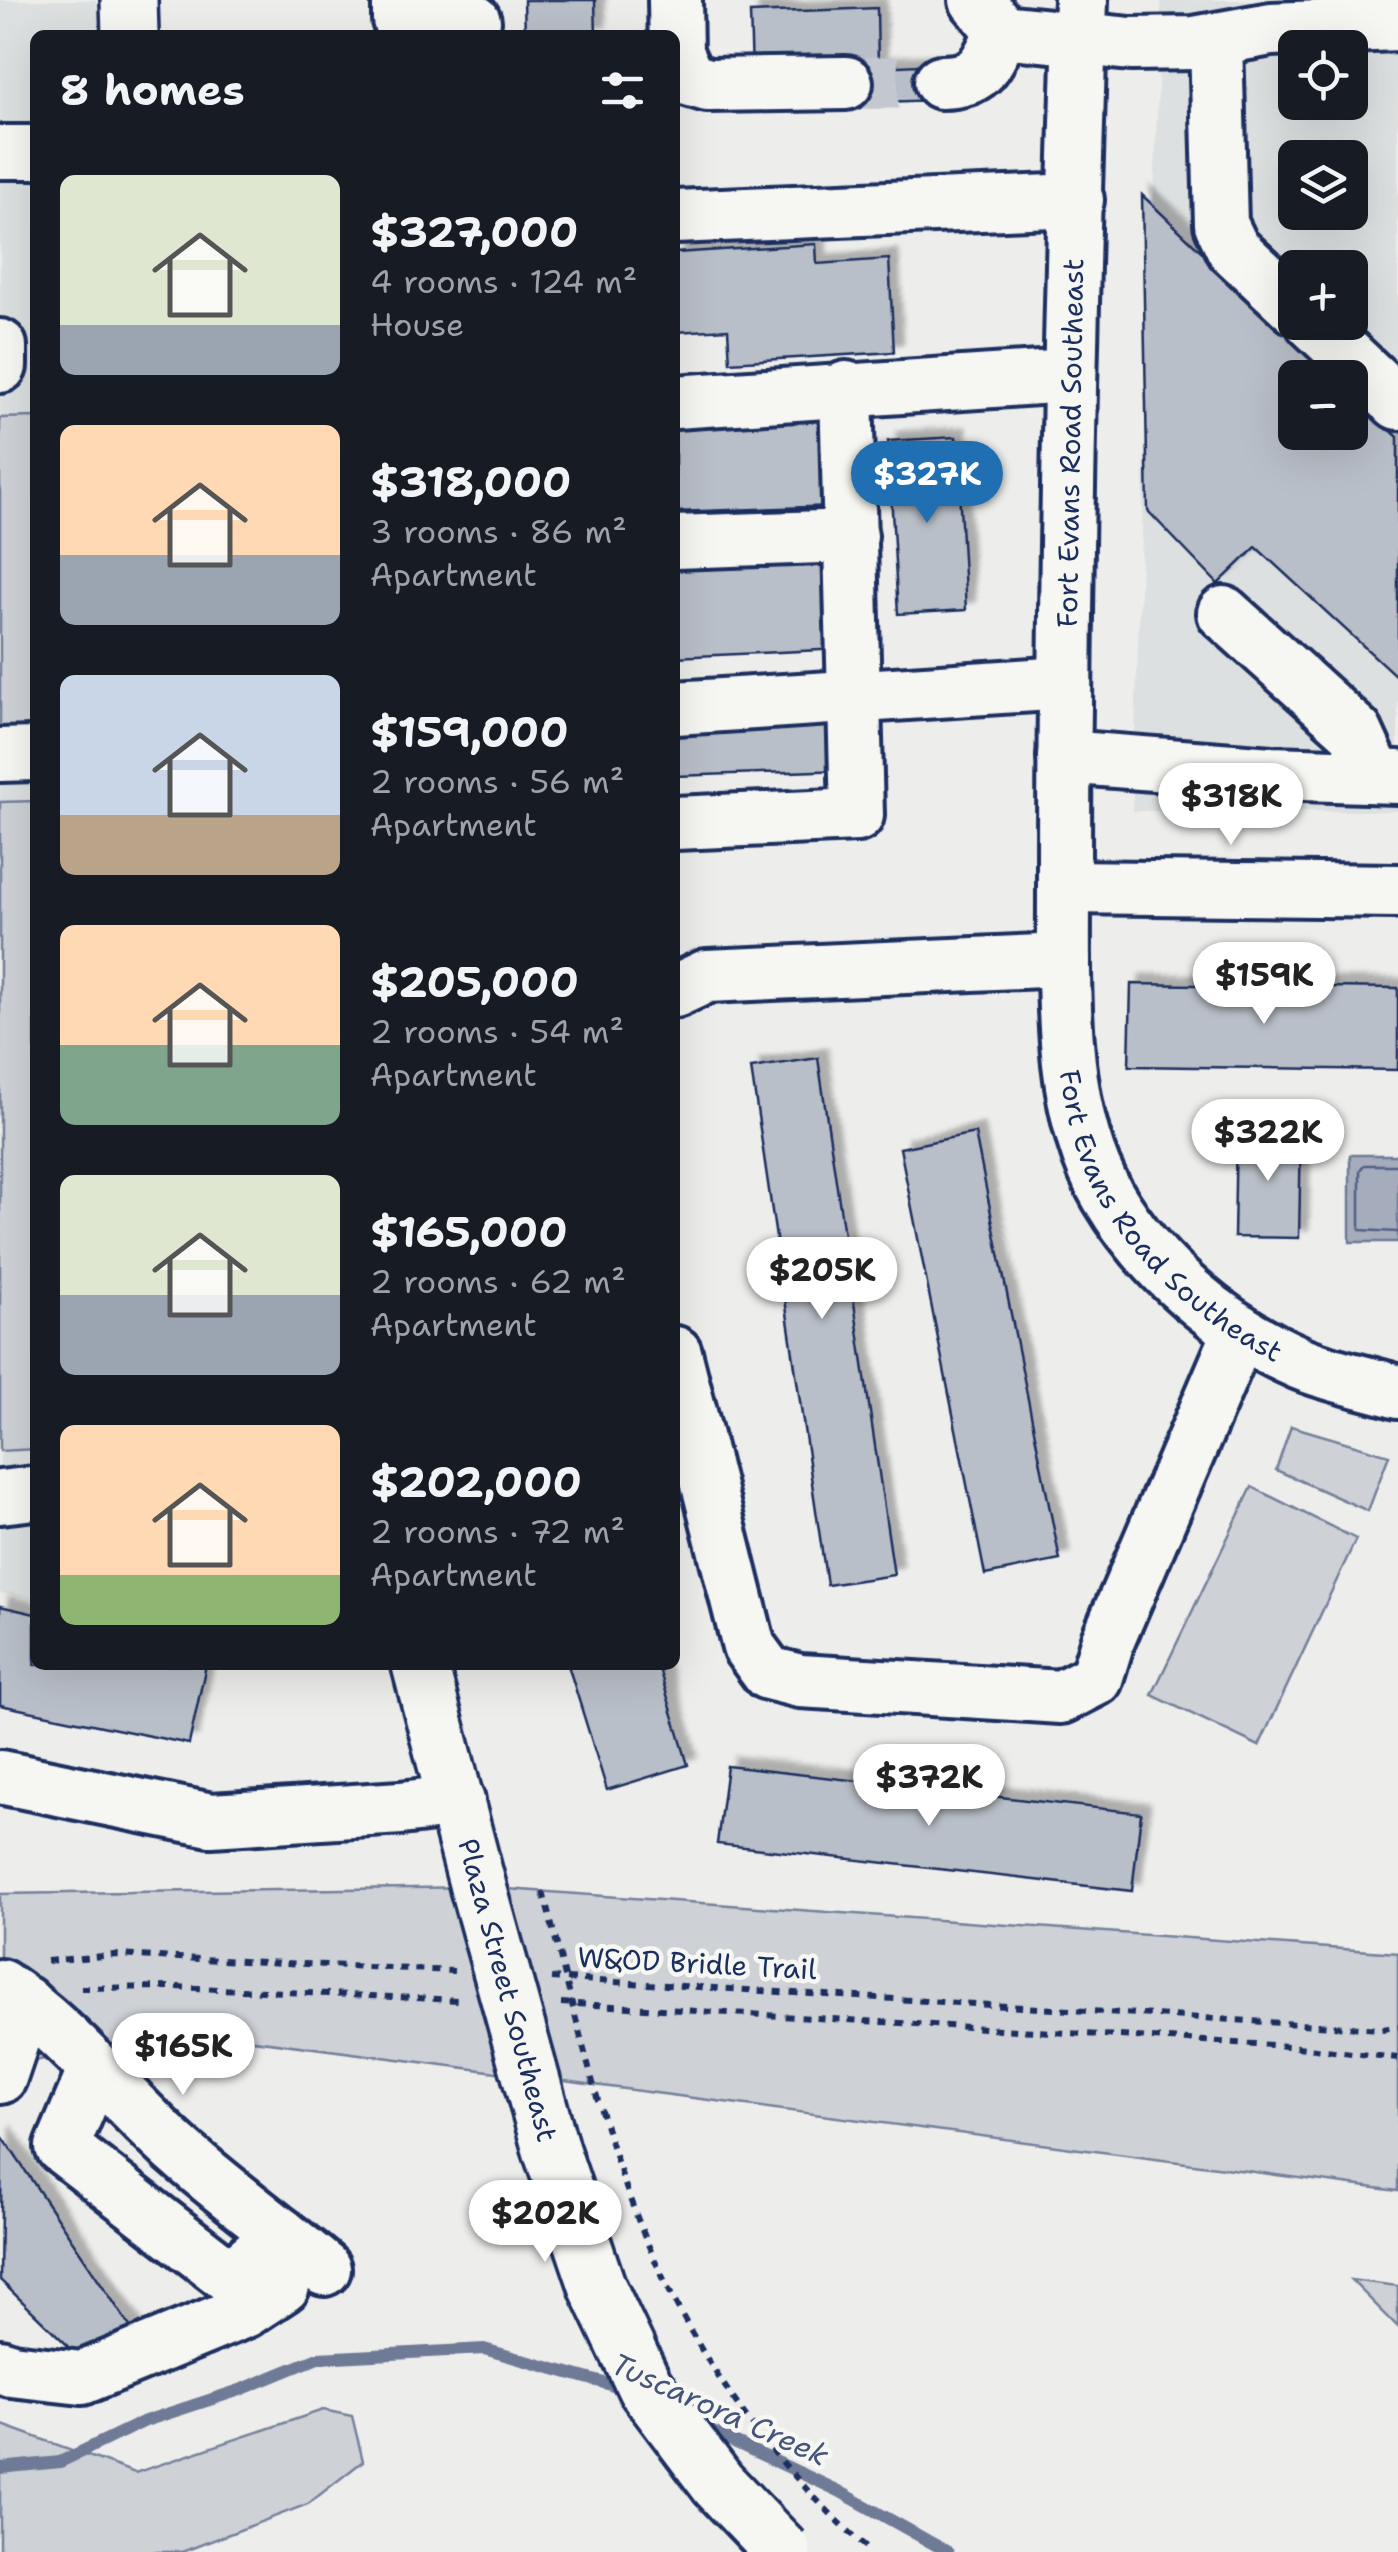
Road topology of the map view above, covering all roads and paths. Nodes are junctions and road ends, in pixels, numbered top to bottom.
1 (128, 0) edge
2 (399, 0) edge
3 (675, 0) edge
4 (989, 16) edge
5 (1080, 20) edge
6 (474, 21) dead end
7 (1398, 24) edge
8 (130, 30) edge
9 (676, 30) edge
10 (1216, 41) junction
11 (680, 61) edge
12 (941, 82) tunnel mouth
13 (846, 83) tunnel mouth
14 (0, 152) edge
15 (30, 152) edge
16 (1077, 200) junction
17 (680, 217) edge
18 (1278, 290) edge
19 (1331, 340) edge
20 (0, 346) edge
21 (0, 366) edge
22 (1069, 376) junction
23 (846, 388) junction
24 (680, 402) edge
25 (1398, 403) edge
26 (851, 536) junction
27 (680, 542) edge
28 (1224, 613) dead end
29 (1065, 683) junction
30 (855, 697) junction
31 (680, 708) edge
32 (30, 754) edge
33 (0, 756) edge
34 (1064, 757) junction
35 (1387, 776) edge
36 (680, 824) edge
37 (1064, 887) junction
38 (1398, 891) edge
39 (1064, 960) junction
40 (680, 989) edge
41 (1240, 1332) junction
42 (680, 1373) edge
43 (1398, 1392) edge
44 (30, 1494) edge
45 (0, 1497) edge
46 (421, 1670) edge
47 (0, 1776) edge
48 (458, 1801) junction
49 (543, 1892) dead end
50 (455, 1971) dead end
51 (533, 1976) dead end
52 (8, 1992) edge
53 (475, 2000) dead end
54 (553, 2003) dead end
55 (1398, 2026) edge
56 (1398, 2058) edge
57 (95, 2068) junction
58 (0, 2076) edge
59 (299, 2248) junction
60 (0, 2366) edge
61 (783, 2552) edge
62 (872, 2552) edge

1 - 8 main road
2 - 6 street
3 - 9 street
4 - 5 street
4 - 12 street
5 - 10 street
5 - 16 street, Fort Evans Road Southeast
7 - 10 street
10 - 18 street
11 - 13 street
14 - 15 street
16 - 17 street
16 - 22 street, Fort Evans Road Southeast
19 - 25 street
20 - 21 street
22 - 23 street
22 - 29 street, Fort Evans Road Southeast
23 - 24 street
23 - 26 street
26 - 27 street
26 - 30 street
28 - 35 street
29 - 30 street
29 - 34 street, Fort Evans Road Southeast
30 - 31 street
30 - 36 street
32 - 33 street
34 - 35 street
34 - 37 street, Fort Evans Road Southeast
37 - 38 street
37 - 39 street, Fort Evans Road Southeast
39 - 40 street
39 - 41 street, Fort Evans Road Southeast
41 - 42 street
41 - 43 street, Fort Evans Road Southeast
44 - 45 street
46 - 48 main road, Plaza Street Southeast
47 - 48 street
48 - 61 main road, Plaza Street Southeast, bridge
49 - 62 path, bridge
50 - 52 path
51 - 55 path, W&OD Bridle Trail
52 - 53 path
52 - 57 street
52 - 58 street
54 - 56 path
57 - 59 street
57 - 59 street
59 - 60 street

